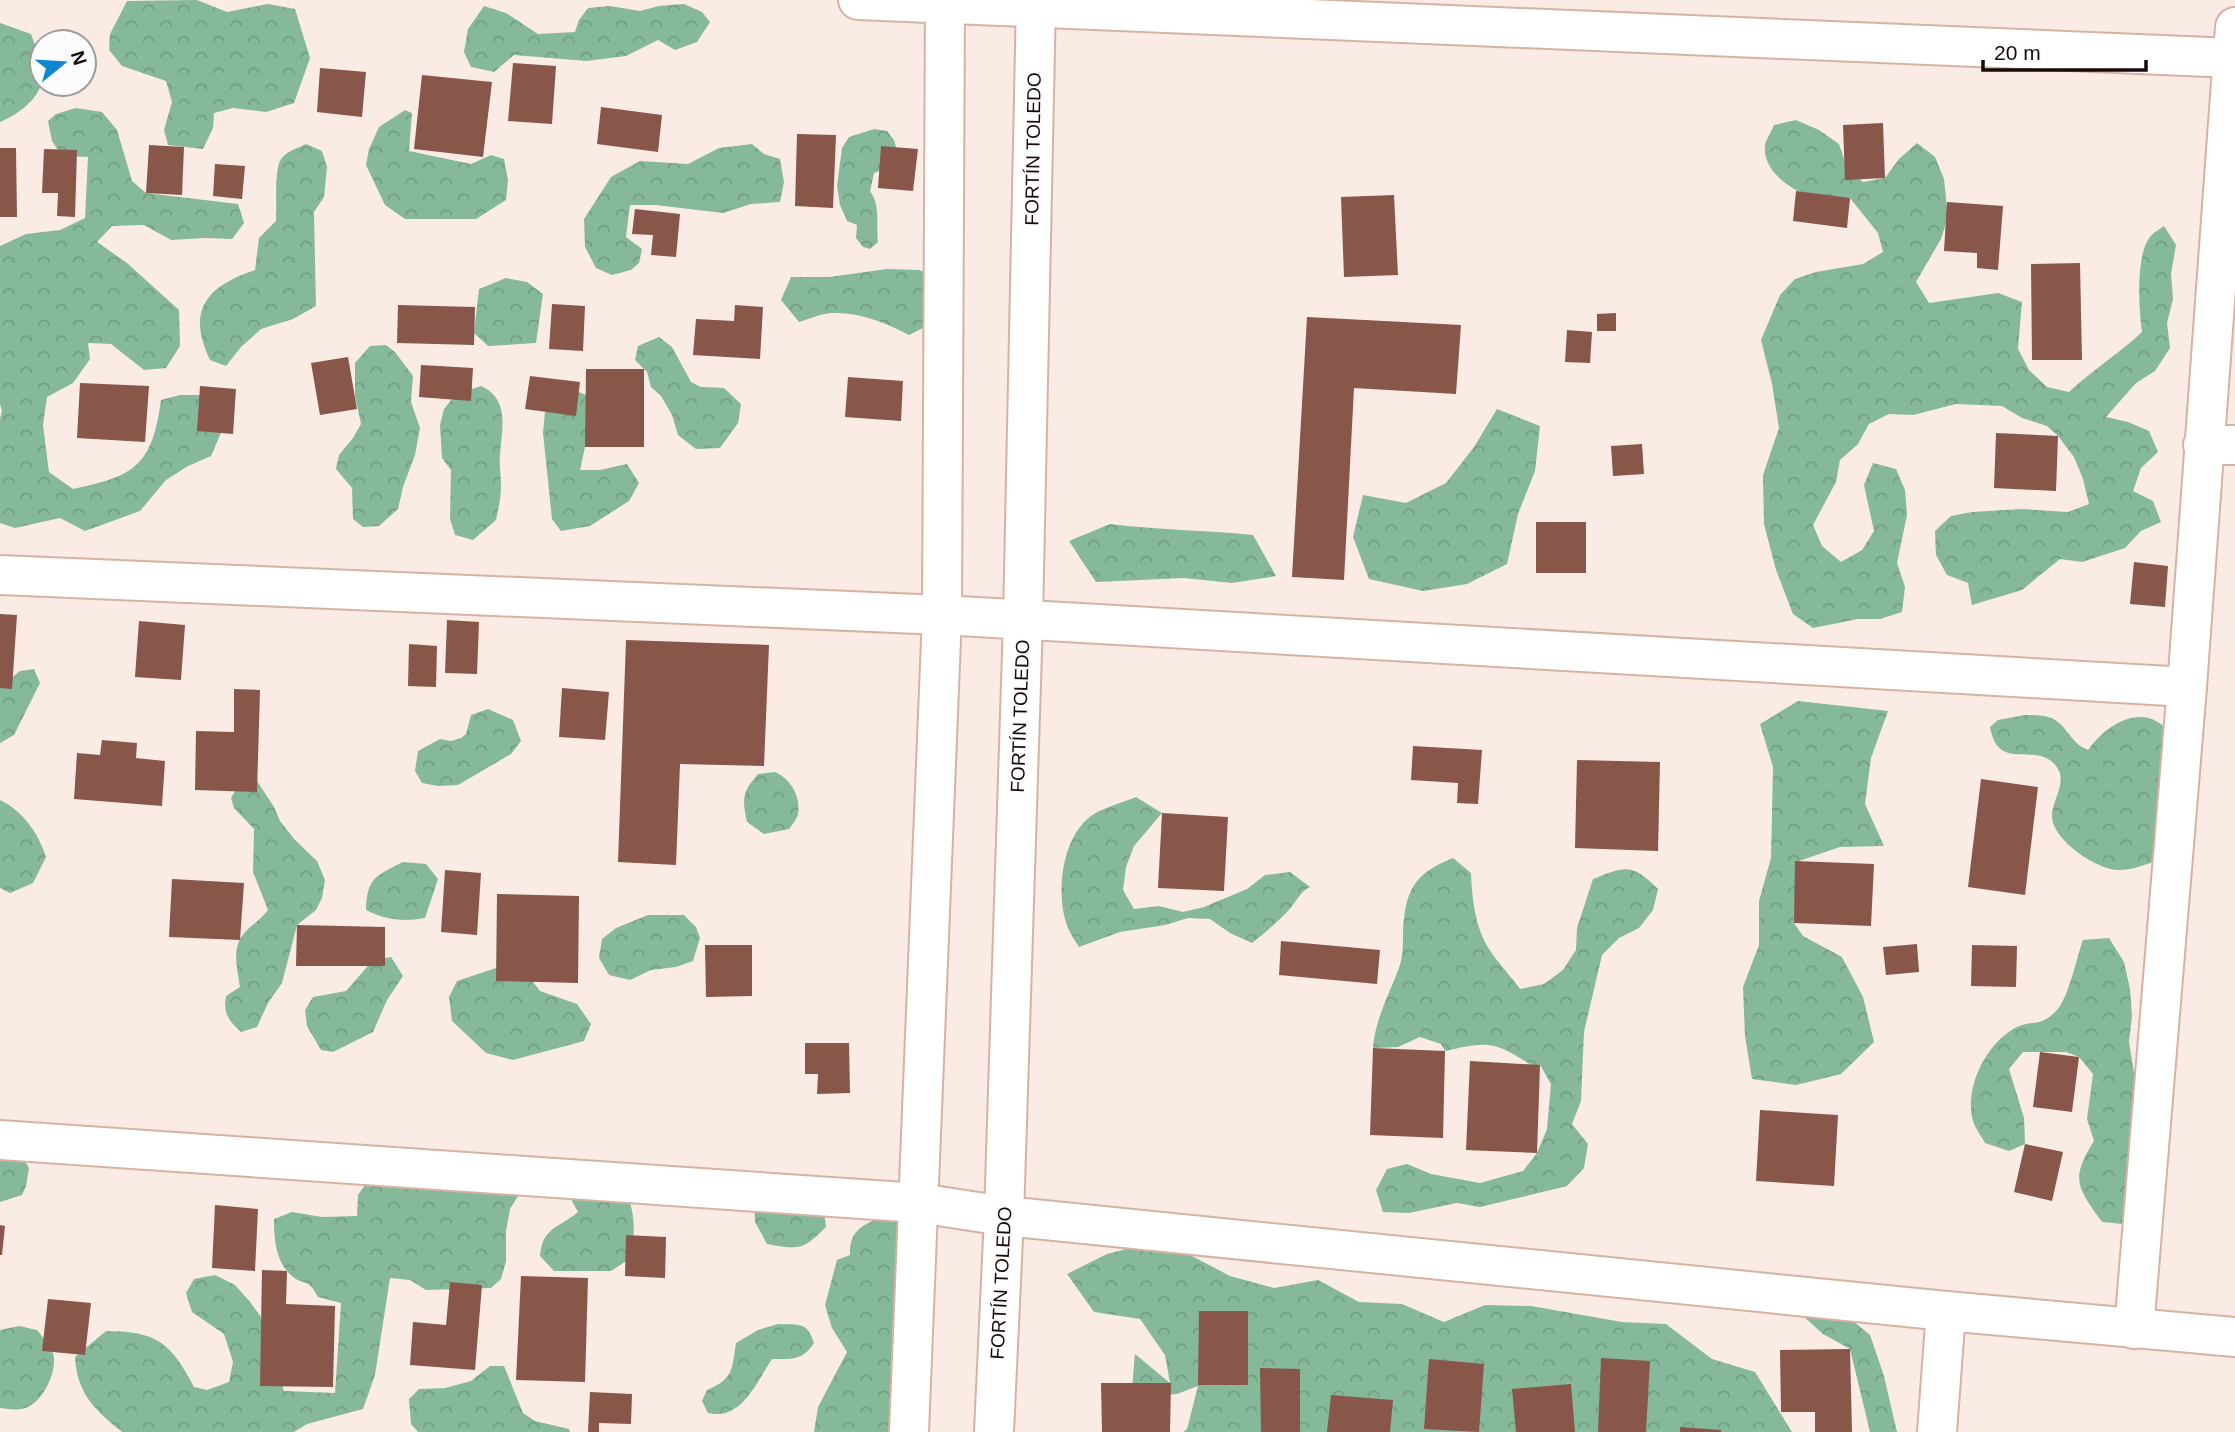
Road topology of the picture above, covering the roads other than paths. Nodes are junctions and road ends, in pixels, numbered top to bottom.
1 (858, 0) edge
2 (945, 1) edge
3 (1036, 4) edge
4 (2234, 42) edge
5 (2219, 445) edge
6 (0, 575) edge
7 (942, 615) junction
8 (1023, 620) junction
9 (2187, 687) junction
10 (0, 1140) edge
11 (919, 1203) junction
12 (1004, 1216) junction
13 (1945, 1311) junction
14 (2134, 1329) junction
15 (2235, 1337) edge
16 (909, 1432) edge
17 (994, 1432) edge
18 (1937, 1432) edge

1 - 2 street
2 - 3 street
2 - 7 street
3 - 4 street
3 - 8 street, FORTÍN TOLEDO
4 - 5 street
5 - 9 street
6 - 7 street
7 - 8 street
7 - 11 street
8 - 9 street
8 - 12 street, FORTÍN TOLEDO
9 - 14 street
10 - 11 street
11 - 12 street
11 - 16 street
12 - 13 street
12 - 17 street, FORTÍN TOLEDO
13 - 14 street
13 - 18 street
14 - 15 street

